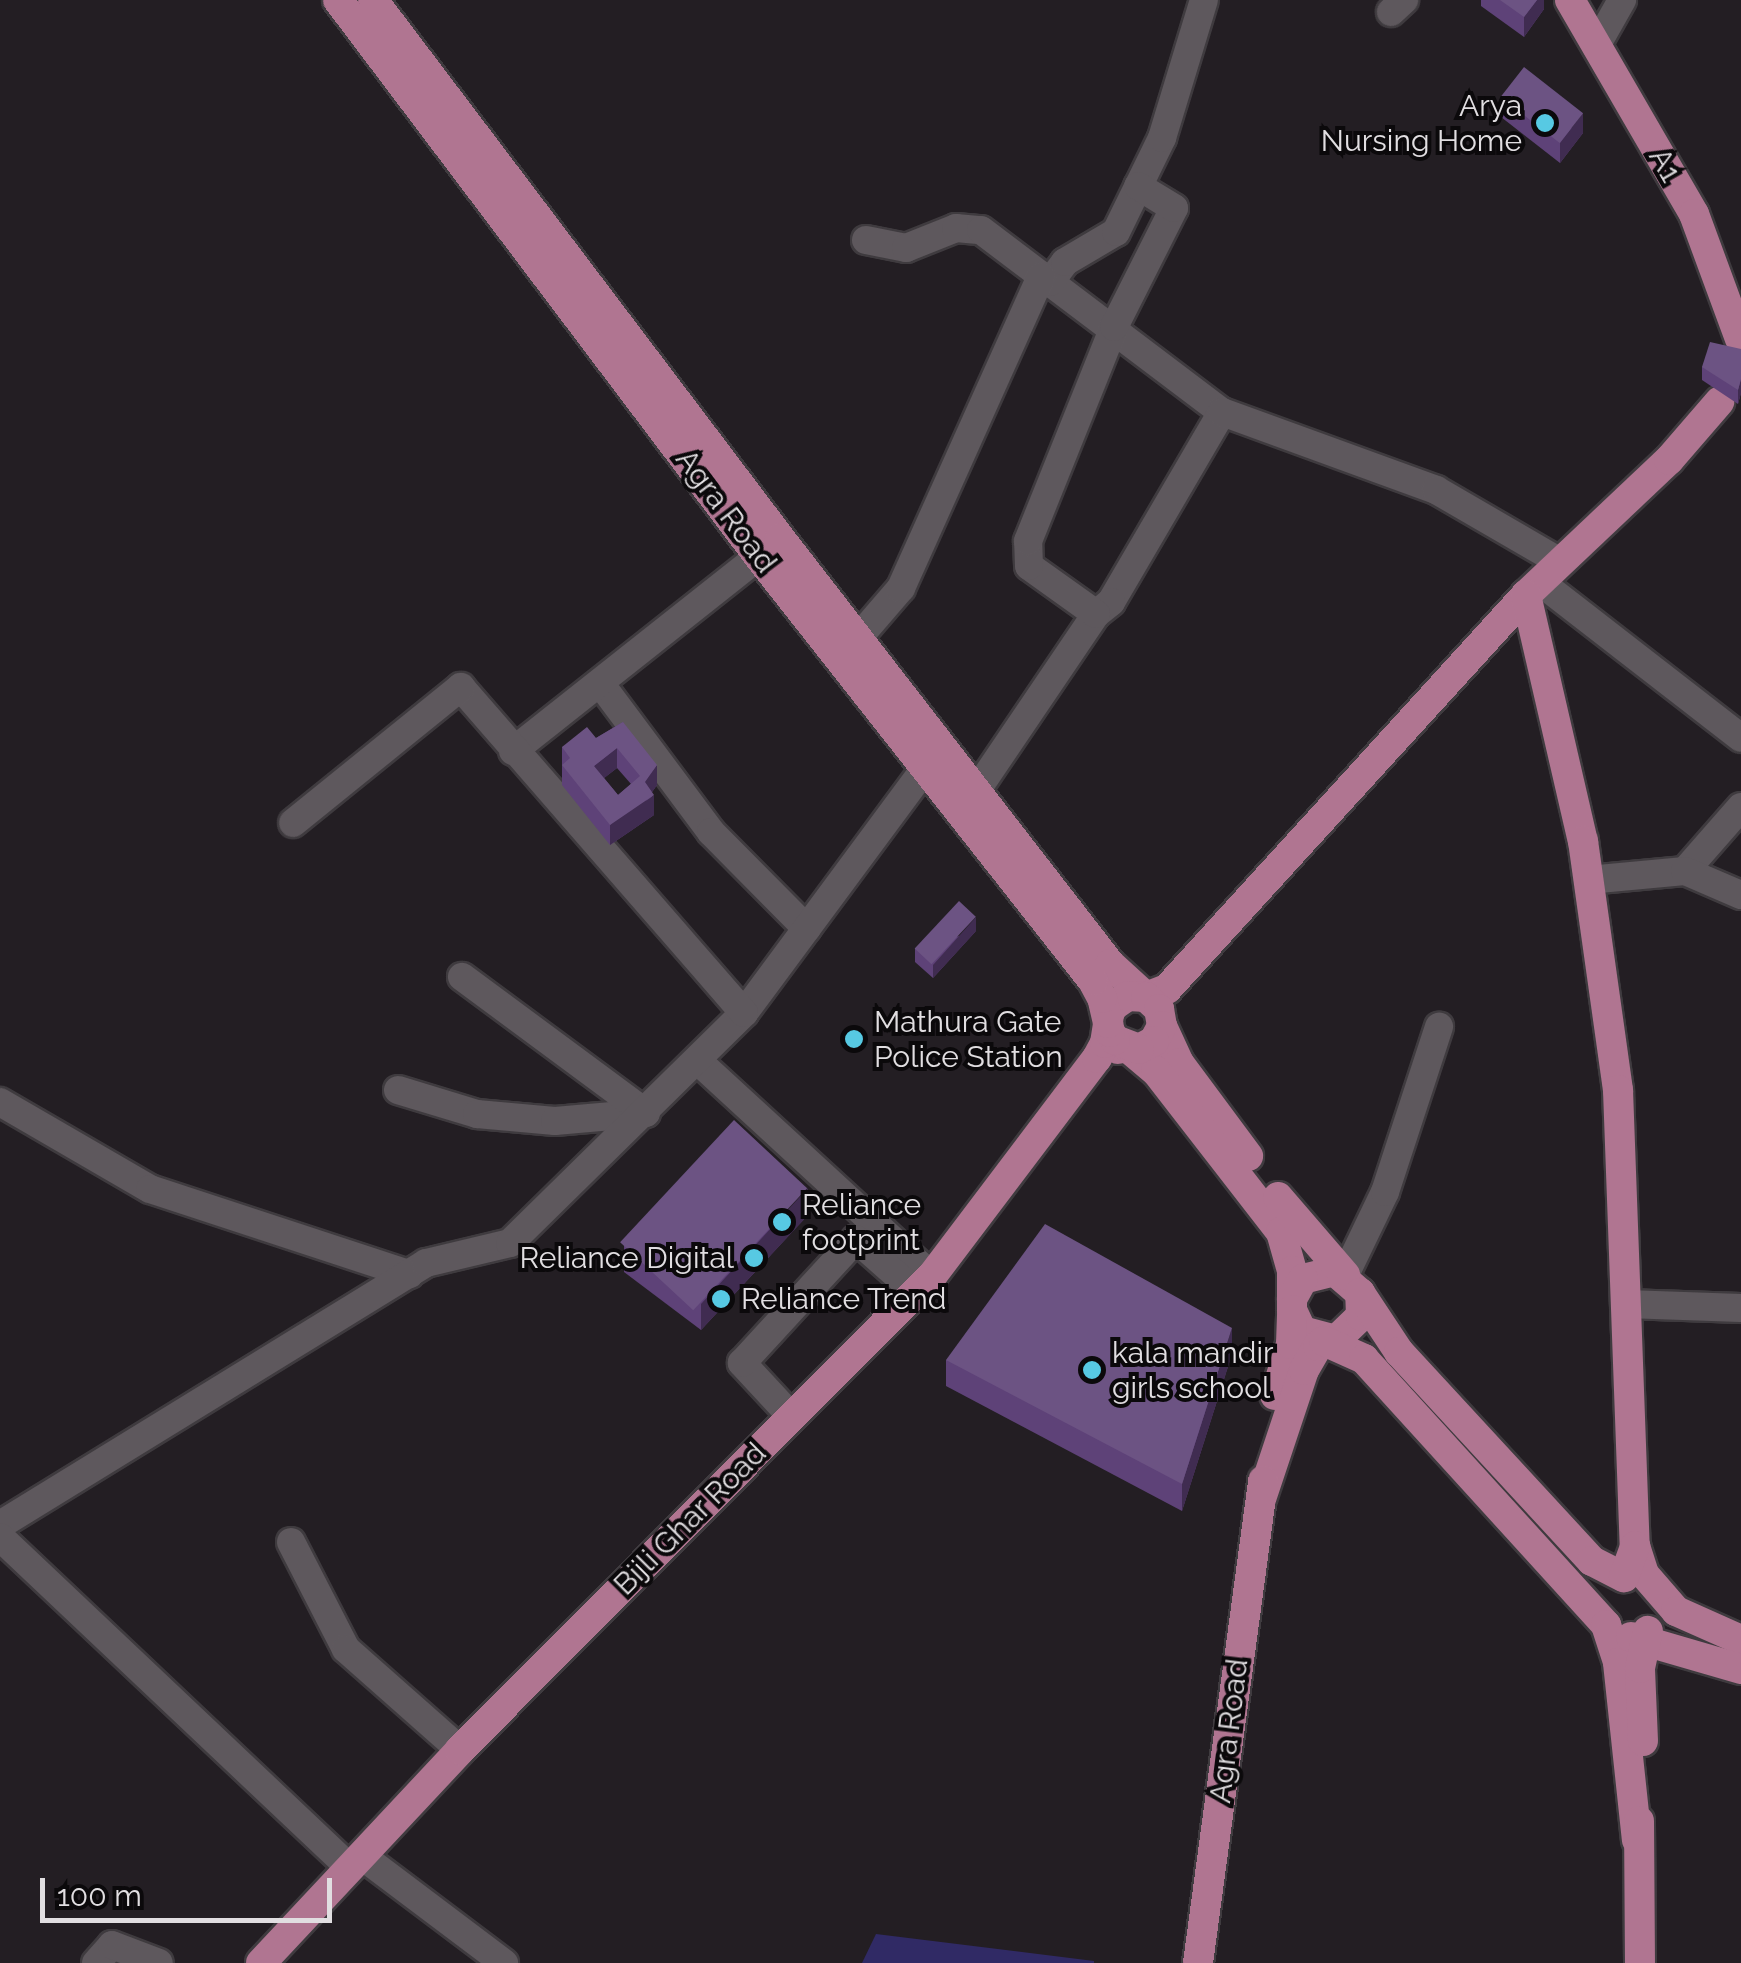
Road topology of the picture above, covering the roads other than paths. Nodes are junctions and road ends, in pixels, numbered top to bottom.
1 (338, 0) edge
2 (373, 0) edge
3 (1204, 0) edge
4 (1570, 0) edge
5 (1622, 0) edge
6 (1596, 46) junction
7 (1138, 186) junction
8 (866, 240) dead end
9 (1046, 279) junction
10 (1114, 327) junction
11 (1739, 328) edge
12 (1719, 402) dead end
13 (1222, 412) junction
14 (770, 547) junction
15 (1542, 580) junction
16 (1096, 614) junction
17 (858, 638) junction
18 (600, 682) junction
19 (1741, 738) edge
20 (513, 751) junction
21 (926, 767) junction
22 (976, 791) junction
23 (1741, 807) edge
24 (293, 823) dead end
25 (1685, 871) junction
26 (1588, 880) junction
27 (1741, 895) edge
28 (806, 929) junction
29 (462, 977) dead end
30 (1159, 1007) junction
31 (744, 1013) junction
32 (1439, 1027) dead end
33 (1118, 1035) junction
34 (699, 1062) junction
35 (398, 1090) dead end
36 (0, 1102) edge
37 (646, 1113) junction
38 (409, 1274) junction
39 (924, 1284) junction
40 (1352, 1284) junction
41 (1626, 1304) junction
42 (1292, 1305) junction
43 (1741, 1308) edge
44 (1324, 1341) junction
45 (792, 1417) junction
46 (1261, 1499) junction
47 (0, 1525) edge
48 (0, 1536) edge
49 (291, 1542) dead end
50 (1638, 1582) junction
51 (1632, 1634) junction
52 (1741, 1640) edge
53 (1741, 1670) edge
54 (460, 1750) junction
55 (1637, 1840) junction
56 (356, 1862) junction
57 (272, 1959) edge
58 (96, 1963) edge
59 (159, 1963) edge
60 (504, 1963) edge
61 (1198, 1963) edge
62 (1640, 1963) edge

1 - 14 main road, Agra Road
2 - 14 main road, Agra Road
3 - 7 street
4 - 6 main road, A1
5 - 6 street
6 - 11 main road, A1
7 - 9 street
7 - 10 street
8 - 9 street
9 - 10 street
9 - 17 street
10 - 13 street
10 - 16 street
12 - 15 main road
13 - 15 street
13 - 16 street
14 - 17 main road, Agra Road
14 - 18 street
14 - 21 main road, Agra Road
15 - 19 street
15 - 26 main road
15 - 30 main road
16 - 22 street
17 - 22 main road, Agra Road
18 - 20 street
18 - 28 street
20 - 24 street
20 - 31 street
21 - 28 street
21 - 33 main road, Agra Road
22 - 30 main road, Agra Road
23 - 25 street
25 - 26 street
25 - 27 street
26 - 41 main road
28 - 31 street
29 - 37 street
30 - 33 main road
30 - 33 main road
30 - 40 main road, Agra Road
31 - 34 street
32 - 40 street
33 - 39 main road, Bijli Ghar Road
33 - 42 main road, Agra Road
34 - 37 street
34 - 39 street
35 - 37 street
36 - 38 street
37 - 38 street
38 - 47 street
39 - 45 main road, Bijli Ghar Road
39 - 45 street
40 - 42 main road
40 - 44 main road
40 - 50 main road, Agra Road
41 - 43 street
41 - 50 main road
42 - 44 main road
42 - 46 main road, Agra Road
44 - 46 main road, Agra Road
44 - 51 main road
45 - 54 main road, Bijli Ghar Road
46 - 61 main road, Agra Road
48 - 56 street
49 - 54 street
50 - 51 main road
50 - 51 main road
50 - 52 main road, Agra Road
51 - 53 main road
51 - 55 main road
51 - 55 main road
54 - 56 main road, Bijli Ghar Road
55 - 62 main road
56 - 57 main road, Bijli Ghar Road
56 - 60 street
58 - 59 street

